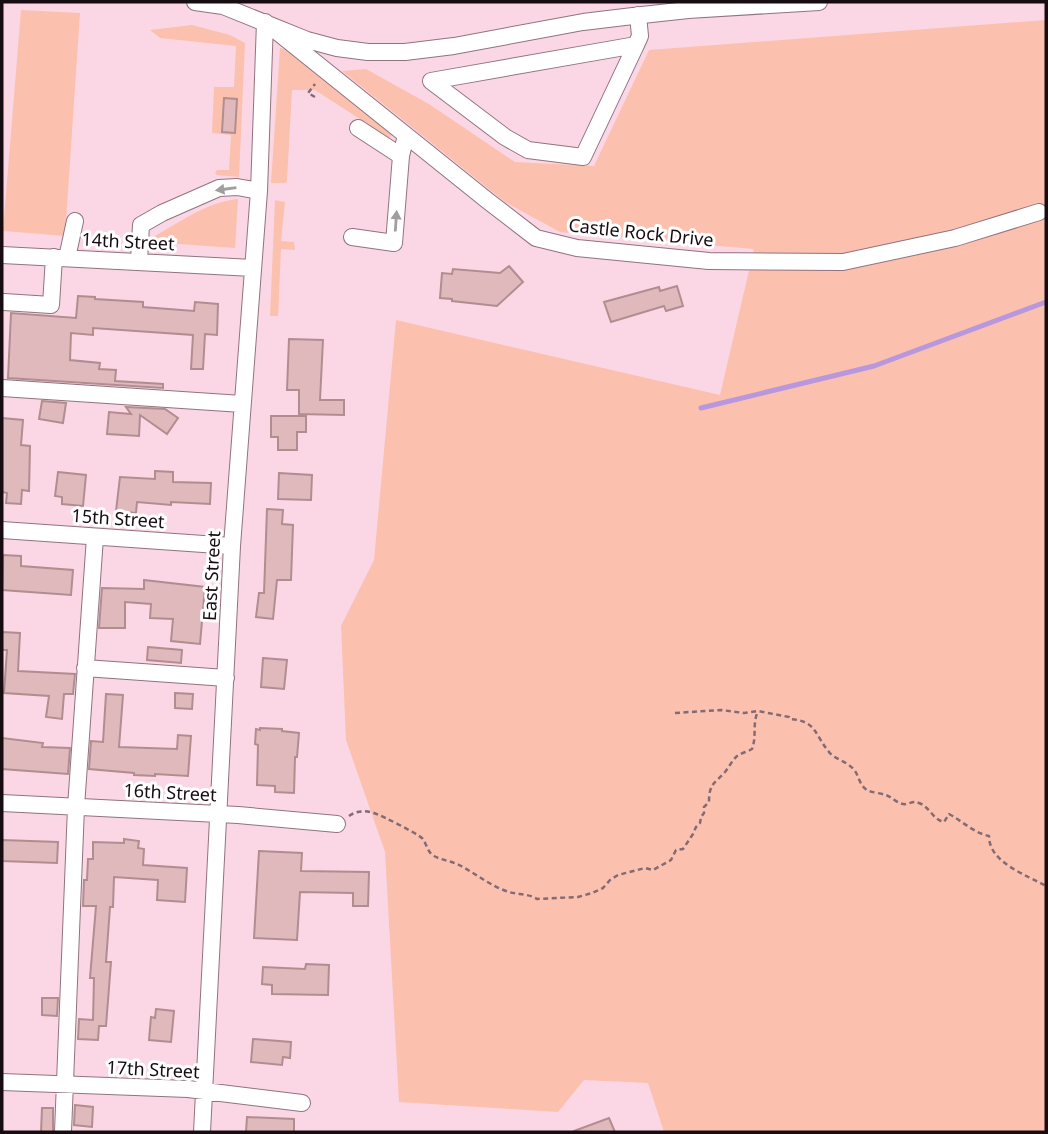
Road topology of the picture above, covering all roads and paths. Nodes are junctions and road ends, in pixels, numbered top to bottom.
1 (195, 2) edge
2 (808, 2) edge
3 (819, 2) edge
4 (638, 15) junction
5 (265, 22) junction
6 (636, 45) junction
7 (308, 93) dead end
8 (314, 97) dead end
9 (358, 128) dead end
10 (406, 135) junction
11 (401, 156) junction
12 (260, 191) junction
13 (1039, 212) dead end
14 (75, 221) dead end
15 (352, 237) dead end
16 (2, 255) edge
17 (60, 258) junction
18 (139, 261) junction
19 (253, 268) junction
20 (4, 302) dead end
21 (2, 388) edge
22 (242, 404) junction
23 (2, 530) edge
24 (95, 537) junction
25 (232, 546) junction
26 (85, 668) junction
27 (226, 678) junction
28 (758, 711) junction
29 (675, 713) dead end
30 (2, 803) edge
31 (76, 807) junction
32 (218, 815) junction
33 (337, 824) joint
34 (1046, 886) edge
35 (2, 1082) edge
36 (66, 1085) junction
37 (204, 1091) junction
38 (302, 1103) dead end
39 (63, 1132) edge
40 (202, 1132) edge

1 - 5 street
2 - 3 street
2 - 4 street
4 - 5 street
4 - 6 street
5 - 10 street, Castle Rock Drive
5 - 12 street, East Street
6 - 6 street
7 - 8 path
9 - 11 street
10 - 11 street
10 - 13 street, Castle Rock Drive
15 -> 11 street
12 -> 18 street
12 - 19 street, East Street
14 - 17 street
16 - 17 street, 14th Street
17 - 18 street, 14th Street
17 - 20 street
18 - 19 street, 14th Street
19 - 22 street, East Street
21 - 22 street
22 - 25 street, East Street
23 - 24 street, 15th Street
24 - 25 street, 15th Street
24 - 26 street
25 - 27 street, East Street
26 - 27 street
26 - 31 street
27 - 32 street, East Street
28 - 29 path
28 - 33 path
28 - 34 path
30 - 31 street, 16th Street
31 - 32 street, 16th Street
31 - 36 street
32 - 33 street, 16th Street
32 - 37 street, East Street
35 - 36 street, 17th Street
36 - 37 street, 17th Street
36 - 39 street
37 - 38 street, 17th Street
37 - 40 street, East Street

